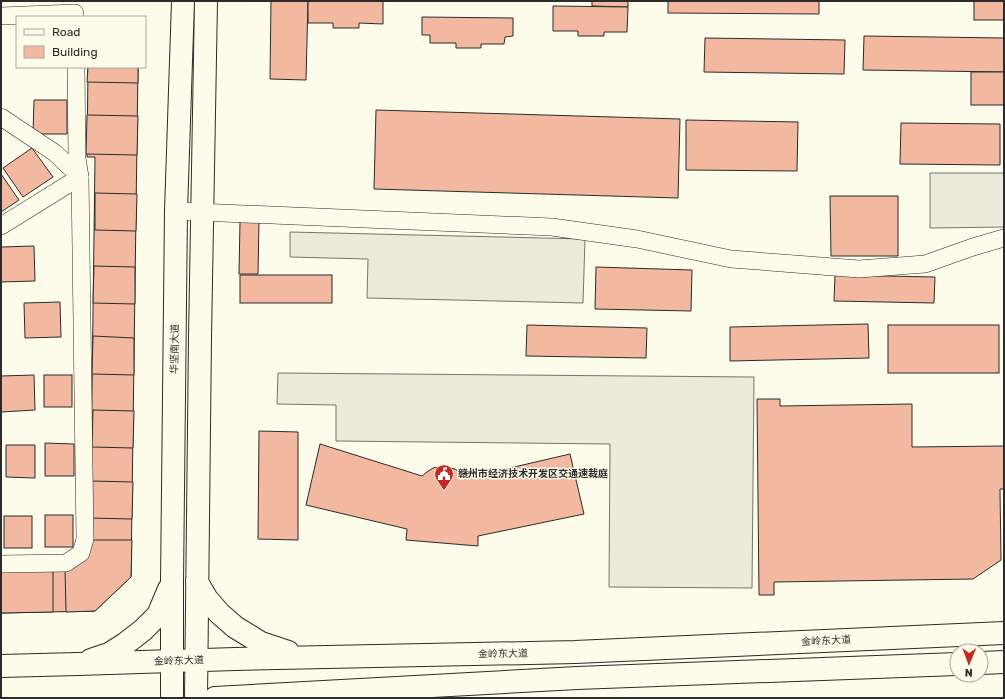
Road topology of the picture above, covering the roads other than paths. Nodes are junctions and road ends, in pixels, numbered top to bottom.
1 (183, 1) edge
2 (206, 1) edge
3 (1, 16) edge
4 (75, 16) edge
5 (76, 68) edge
6 (1, 117) edge
7 (80, 177) junction
8 (176, 211) junction
9 (202, 212) junction
10 (1, 226) edge
11 (1004, 238) edge
12 (1, 564) edge
13 (172, 582) junction
14 (197, 582) junction
15 (1004, 633) edge
16 (575, 652) junction
17 (304, 658) junction
18 (196, 660) junction
19 (172, 661) junction
20 (1004, 662) edge
21 (989, 663) edge
22 (78, 664) junction
23 (949, 664) edge
24 (1, 666) edge
25 (577, 678) junction
26 (297, 696) edge
27 (172, 698) edge
28 (196, 698) edge
29 (215, 698) edge

1 - 8 main road, 华坚南大道
2 - 9 main road
3 - 4 street
5 - 7 street
6 - 7 street
7 - 10 street
7 - 12 street
8 - 9 street
8 - 13 main road, 华坚南大道
9 - 11 street
9 - 14 main road
13 - 19 main road, 华坚南大道
13 - 22 main road
14 - 17 main road
14 - 18 main road
15 - 16 main road, 金岭东大道
16 - 17 main road, 金岭东大道
16 - 25 main road
17 - 18 main road, 金岭东大道
18 - 19 main road, 金岭东大道
18 - 28 main road
19 - 22 main road, 金岭东大道
19 - 27 main road, 华坚南大道
20 - 21 main road
22 - 24 main road, 金岭东大道
23 - 25 main road
25 - 26 main road
26 - 29 main road

